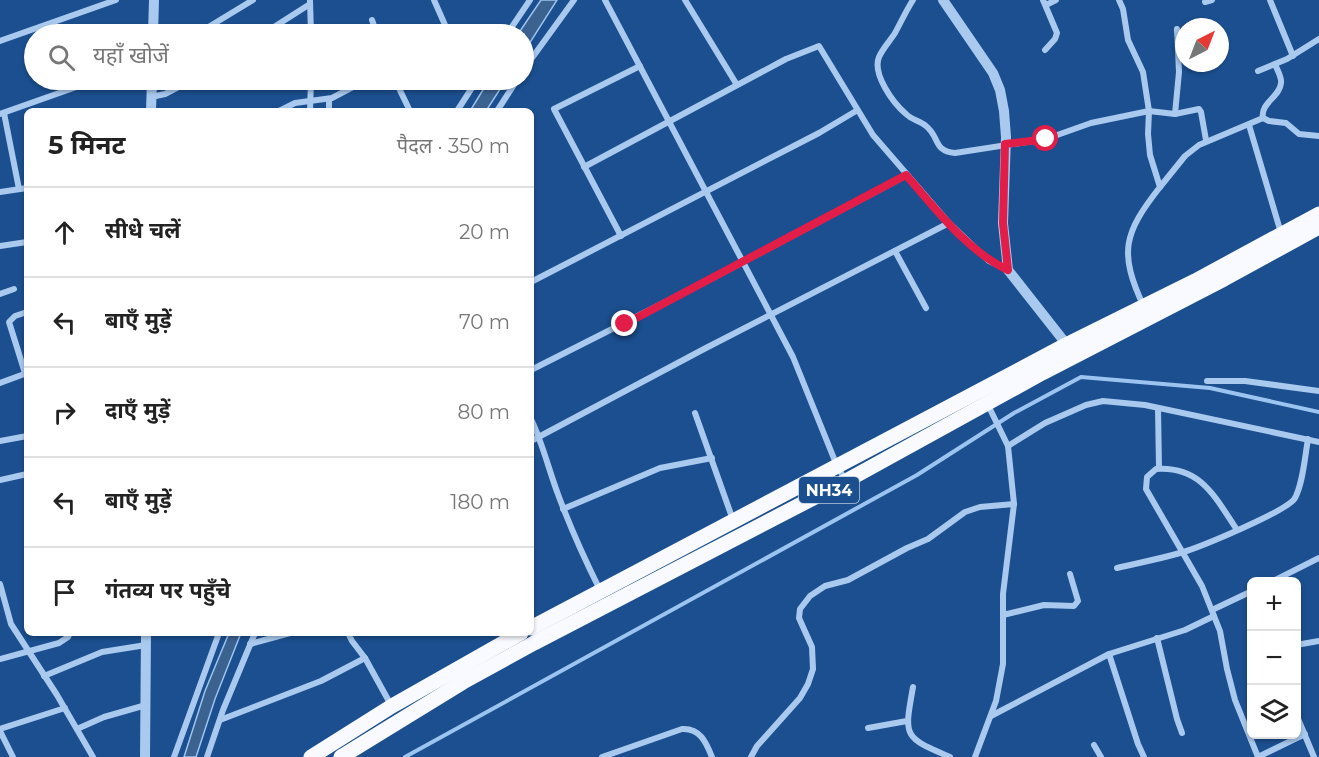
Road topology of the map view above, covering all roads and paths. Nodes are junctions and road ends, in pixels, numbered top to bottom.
1 (116, 0) edge
2 (154, 0) edge
3 (253, 0) edge
4 (434, 0) edge
5 (530, 0) edge
6 (574, 0) edge
7 (605, 0) edge
8 (685, 0) edge
9 (913, 0) edge
10 (943, 0) edge
11 (1056, 0) edge
12 (1119, 0) edge
13 (1270, 0) edge
14 (310, 2) edge
15 (1044, 2) edge
16 (372, 20) dead end
17 (48, 24) edge
18 (153, 24) edge
19 (213, 24) edge
20 (278, 24) edge
21 (311, 24) edge
22 (373, 24) edge
23 (443, 24) edge
24 (514, 24) edge
25 (24, 33) edge
26 (1319, 39) edge
27 (0, 41) edge
28 (1045, 50) dead end
29 (534, 55) edge
30 (1293, 56) junction
31 (1275, 64) junction
32 (640, 66) junction
33 (1258, 70) dead end
34 (1179, 72) edge
35 (737, 85) junction
36 (68, 90) edge
37 (151, 90) edge
38 (173, 90) edge
39 (311, 90) edge
40 (347, 90) edge
41 (400, 90) edge
42 (468, 90) edge
43 (511, 90) edge
44 (151, 97) junction
45 (329, 99) junction
46 (311, 101) junction
47 (151, 108) edge
48 (285, 108) edge
49 (310, 108) edge
50 (329, 108) edge
51 (409, 108) edge
52 (460, 108) edge
53 (499, 108) edge
54 (856, 111) junction
55 (1149, 111) junction
56 (2, 113) edge
57 (1175, 114) junction
58 (1263, 118) junction
59 (669, 122) junction
60 (1249, 125) junction
61 (1319, 136) edge
62 (1206, 140) junction
63 (1005, 144) junction
64 (584, 167) junction
65 (906, 175) junction
66 (1160, 187) junction
67 (24, 188) edge
68 (19, 189) junction
69 (705, 190) junction
70 (0, 192) edge
71 (1319, 214) edge
72 (949, 223) junction
73 (1319, 227) edge
74 (1282, 234) junction
75 (621, 236) junction
76 (24, 242) edge
77 (0, 246) edge
78 (895, 251) junction
79 (743, 262) junction
80 (1008, 270) junction
81 (534, 280) edge
82 (14, 289) dead end
83 (0, 294) edge
84 (1144, 307) junction
85 (926, 308) dead end
86 (24, 313) edge
87 (772, 316) junction
88 (1071, 350) junction
89 (24, 367) edge
90 (534, 368) edge
91 (24, 374) edge
92 (1207, 381) dead end
93 (0, 383) edge
94 (1319, 392) edge
95 (1158, 408) junction
96 (991, 410) junction
97 (695, 413) dead end
98 (534, 425) edge
99 (24, 437) edge
100 (540, 437) junction
101 (1308, 439) junction
102 (534, 440) edge
103 (0, 441) edge
104 (1319, 442) edge
105 (1008, 446) junction
106 (712, 458) junction
107 (837, 466) junction
108 (1159, 468) junction
109 (24, 475) edge
110 (0, 480) edge
111 (846, 481) junction
112 (1014, 504) junction
113 (563, 509) junction
114 (733, 522) junction
115 (1237, 530) junction
116 (1182, 552) junction
117 (1319, 558) edge
118 (1117, 568) dead end
119 (1070, 574) dead end
120 (1281, 577) edge
121 (0, 584) edge
122 (600, 590) junction
123 (1247, 593) edge
124 (1213, 613) junction
125 (1003, 615) junction
126 (534, 626) edge
127 (68, 636) edge
128 (146, 636) edge
129 (218, 636) edge
130 (254, 636) edge
131 (279, 636) edge
132 (350, 636) edge
133 (516, 636) edge
134 (1156, 638) junction
135 (1319, 641) edge
136 (250, 644) junction
137 (1301, 644) edge
138 (146, 645) junction
139 (29, 651) junction
140 (1109, 654) junction
141 (365, 658) junction
142 (0, 659) edge
143 (44, 676) junction
144 (913, 687) dead end
145 (146, 705) junction
146 (392, 706) junction
147 (64, 708) junction
148 (990, 716) junction
149 (220, 720) junction
150 (907, 721) junction
151 (1301, 725) edge
152 (868, 728) dead end
153 (77, 729) junction
154 (0, 730) edge
155 (1182, 733) dead end
156 (1305, 734) junction
157 (1094, 745) dead end
158 (320, 755) edge
159 (13, 757) edge
160 (93, 757) edge
161 (145, 757) edge
162 (174, 757) edge
163 (207, 757) edge
164 (341, 757) edge
165 (602, 757) edge
166 (712, 757) edge
167 (751, 757) edge
168 (950, 757) edge
169 (975, 757) edge
170 (1101, 757) edge
171 (1144, 757) edge
172 (1314, 757) edge

1 - 17 street
2 - 18 street
3 - 19 street
4 - 23 street
5 - 24 street
6 - 29 street
7 - 32 street
8 - 35 street
9 - 63 street
10 - 63 street
11 - 15 street
12 - 55 street
13 - 30 street
14 - 20 street
14 - 21 street
15 - 28 street
16 - 22 street
25 - 27 street
26 - 30 street
30 - 31 street
31 - 33 street
31 - 58 street
32 - 59 street
32 - 64 street
34 - 57 street
35 - 54 street
35 - 59 street
36 - 56 street
37 - 44 street
38 - 44 street
39 - 46 street
40 - 45 street
41 - 51 street
42 - 52 street
43 - 53 street
44 - 47 street
45 - 46 street
45 - 50 street
46 - 48 street
46 - 49 street
54 - 65 street
54 - 69 street
55 - 57 street
55 - 63 street
55 - 66 street
56 - 68 street
57 - 62 street
58 - 60 street
58 - 61 street
59 - 64 street
59 - 69 street
60 - 62 street
60 - 74 street
62 - 66 street
63 - 80 street
64 - 75 street
65 - 72 street
65 - 79 street
66 - 84 street
67 - 68 street
68 - 70 street
69 - 75 street
69 - 79 street
71 - 74 highway, NH34
72 - 78 street
72 - 80 street
73 - 88 highway, NH34
74 - 84 highway, NH34
75 - 81 street
76 - 77 street
78 - 85 street
78 - 87 street
79 - 87 street
79 - 90 street
80 - 88 street
82 - 83 street
84 - 88 highway, NH34
86 - 89 street
87 - 100 street
87 - 107 street
88 - 96 highway, NH34
88 - 107 highway, NH34
91 - 93 street
92 - 94 street
95 - 101 street
95 - 105 street
95 - 108 street
96 - 105 street
96 - 111 highway, NH34
97 - 106 street
98 - 100 street
99 - 103 street
100 - 102 street
100 - 113 street
101 - 104 street
101 - 115 street
105 - 112 street
106 - 113 street
106 - 114 street
107 - 111 street
107 - 114 highway, NH34
108 - 115 street
108 - 116 street
109 - 110 street
111 - 164 highway, NH34
112 - 125 street
112 - 167 street
113 - 122 street
114 - 122 highway, NH34
115 - 116 street
116 - 118 street
116 - 124 street
117 - 120 street
119 - 125 street
121 - 139 street
122 - 126 highway, NH34
123 - 124 street
124 - 134 street
124 - 156 street
125 - 148 street
127 - 139 street
128 - 138 street
129 - 162 street
130 - 136 street
131 - 136 street
132 - 141 street
133 - 146 highway
134 - 140 street
134 - 155 street
135 - 137 street
136 - 149 street
138 - 143 street
138 - 145 street
139 - 142 street
139 - 143 street
140 - 148 street
140 - 171 street
141 - 146 street
141 - 149 street
143 - 147 street
144 - 150 street
145 - 153 street
145 - 161 street
146 - 158 highway
147 - 153 street
147 - 154 street
148 - 169 street
149 - 163 street
150 - 152 street
150 - 168 street
151 - 156 street
153 - 160 street
154 - 159 street
156 - 172 street
157 - 170 street
165 - 166 street

